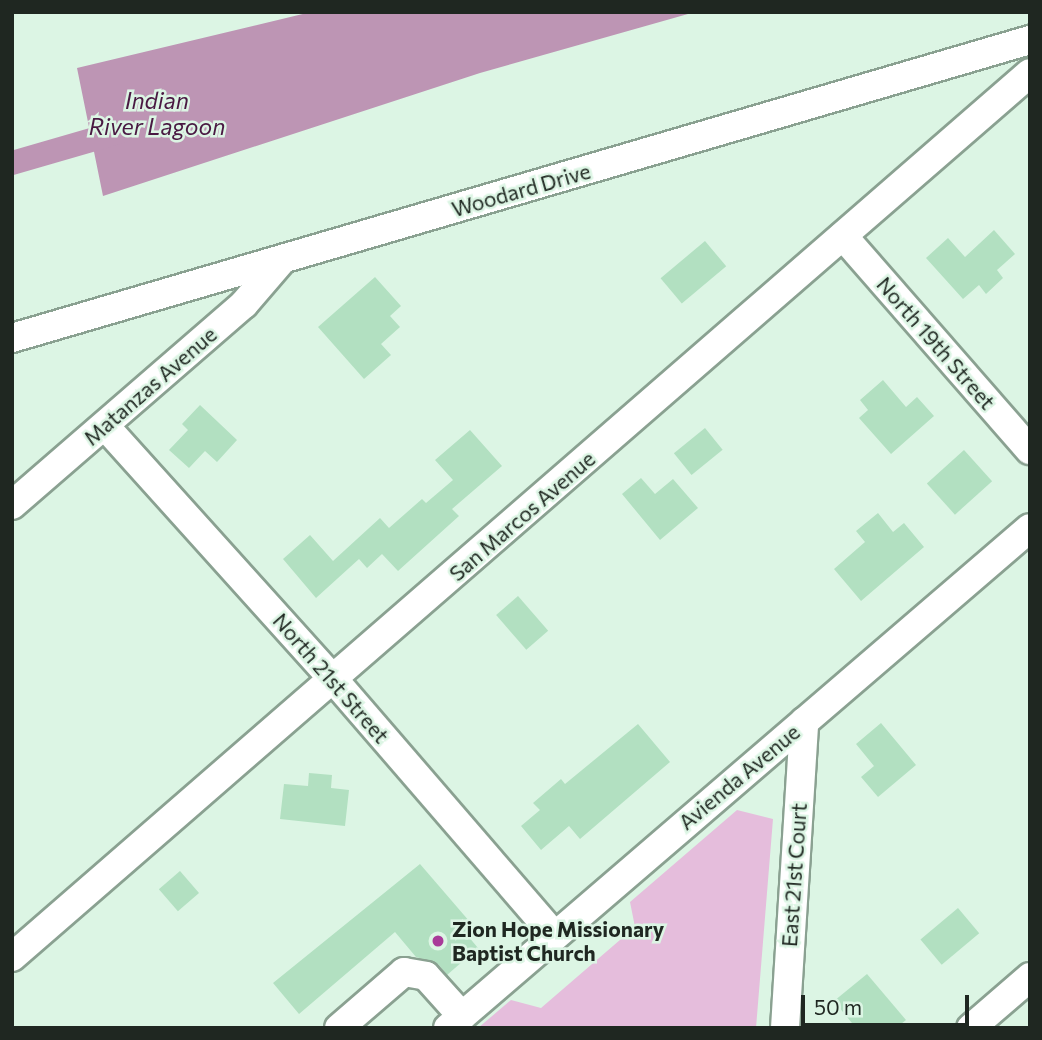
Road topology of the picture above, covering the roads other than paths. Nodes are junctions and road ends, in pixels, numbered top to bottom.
1 (1030, 40) edge
2 (1030, 73) edge
3 (843, 236) junction
4 (281, 261) junction
5 (12, 338) edge
6 (105, 426) junction
7 (1030, 450) edge
8 (12, 505) edge
9 (1030, 528) edge
10 (334, 680) junction
11 (804, 722) junction
12 (553, 934) junction
13 (12, 957) edge
14 (1030, 976) edge
15 (455, 1022) edge
16 (339, 1028) edge
17 (785, 1028) edge
18 (971, 1028) edge

1 - 4 street, Woodard Drive
2 - 3 street, San Marcos Avenue
3 - 7 street, North 19th Street
3 - 10 street, San Marcos Avenue
4 - 5 street, Woodard Drive
4 - 6 street, Matanzas Avenue
6 - 8 street, Matanzas Avenue
6 - 10 street, North 21st Street
9 - 11 street, Avienda Avenue
10 - 12 street, North 21st Street
10 - 13 street, San Marcos Avenue
11 - 12 street, Avienda Avenue
11 - 17 street, East 21st Court
12 - 15 street, Avienda Avenue
14 - 18 street
15 - 16 street

